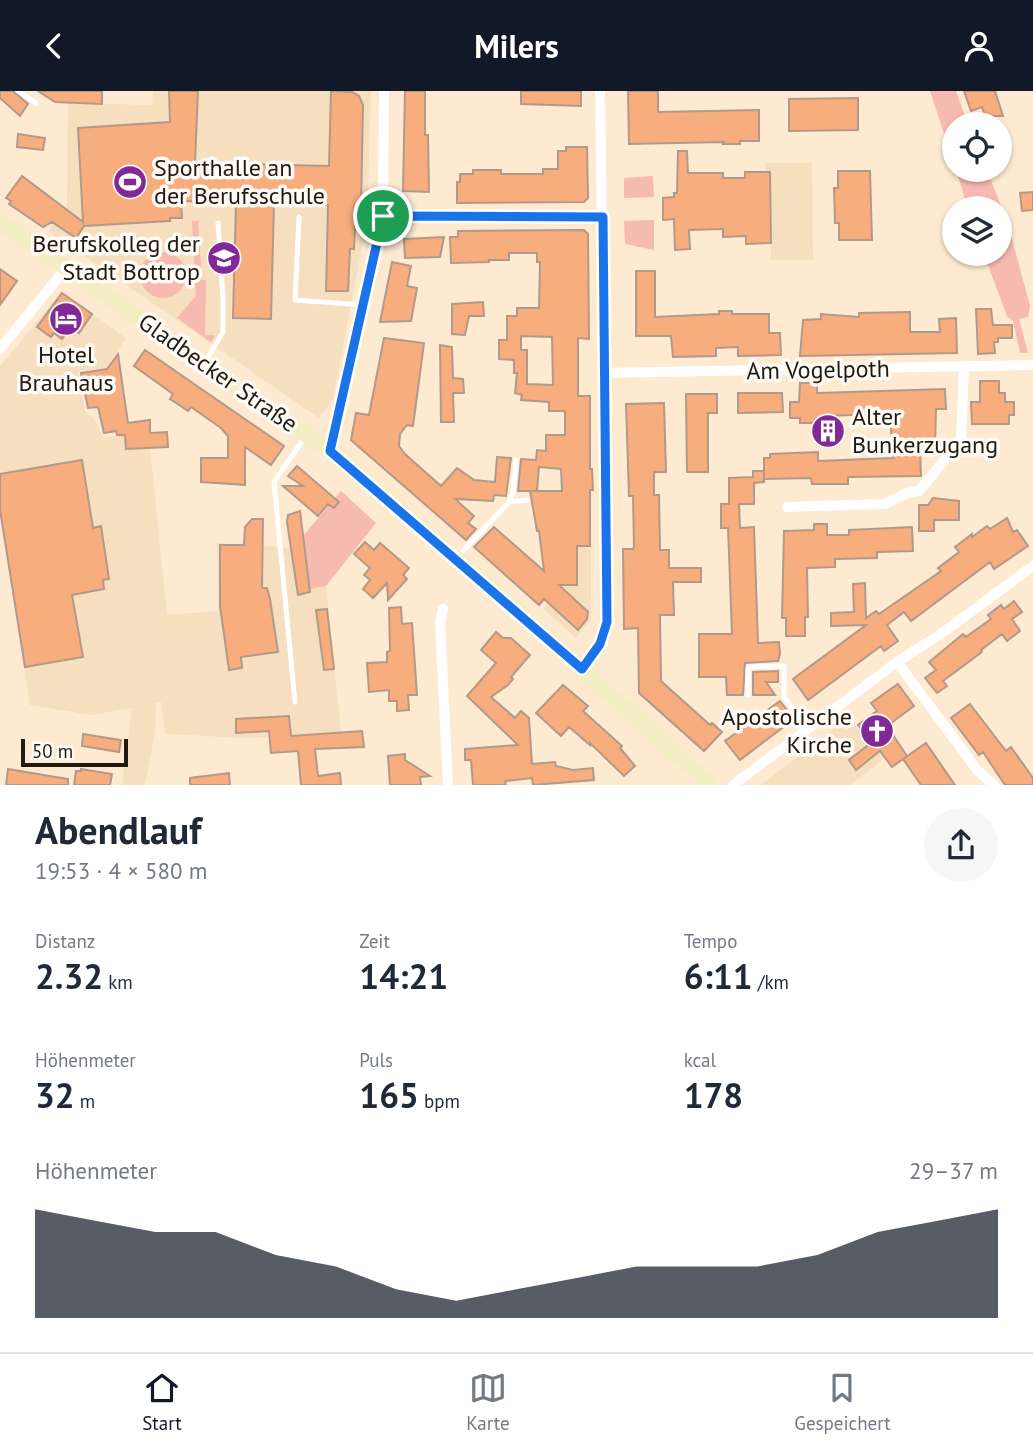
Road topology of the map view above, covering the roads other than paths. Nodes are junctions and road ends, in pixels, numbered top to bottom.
1 (18, 91) edge
2 (384, 91) edge
3 (600, 91) edge
4 (36, 103) dead end
5 (383, 216) junction
6 (299, 217) dead end
7 (603, 217) junction
8 (0, 222) edge
9 (218, 223) dead end
10 (66, 268) junction
11 (364, 305) junction
12 (0, 349) edge
13 (205, 363) junction
14 (1033, 365) edge
15 (964, 367) junction
16 (604, 373) junction
17 (307, 434) junction
18 (330, 451) junction
19 (516, 460) dead end
20 (527, 500) dead end
21 (509, 502) junction
22 (787, 507) dead end
23 (456, 558) junction
24 (1033, 566) edge
25 (443, 609) dead end
26 (897, 662) junction
27 (582, 669) junction
28 (748, 695) dead end
29 (295, 702) dead end
30 (808, 729) junction
31 (449, 785) edge
32 (711, 785) edge
33 (733, 785) edge
34 (994, 785) edge

1 - 4 lane
2 - 5 street
3 - 7 street
5 - 7 street
5 - 11 street
6 - 11 lane
7 - 16 street
8 - 10 main road, Gladbecker Straße
9 - 13 lane
10 - 12 street
10 - 13 main road, Gladbecker Straße
11 - 18 street
13 - 17 main road, Gladbecker Straße
14 - 15 street, Am Vogelpoth
15 - 16 street, Am Vogelpoth
15 - 22 street
16 - 27 street
17 - 18 main road, Gladbecker Straße
17 - 29 lane
18 - 23 main road, Gladbecker Straße
19 - 21 lane
20 - 21 lane
21 - 23 lane
23 - 27 main road, Gladbecker Straße
24 - 26 street
25 - 31 street
26 - 30 street
26 - 34 street
27 - 32 main road, Gladbecker Straße
28 - 30 lane
30 - 33 street

